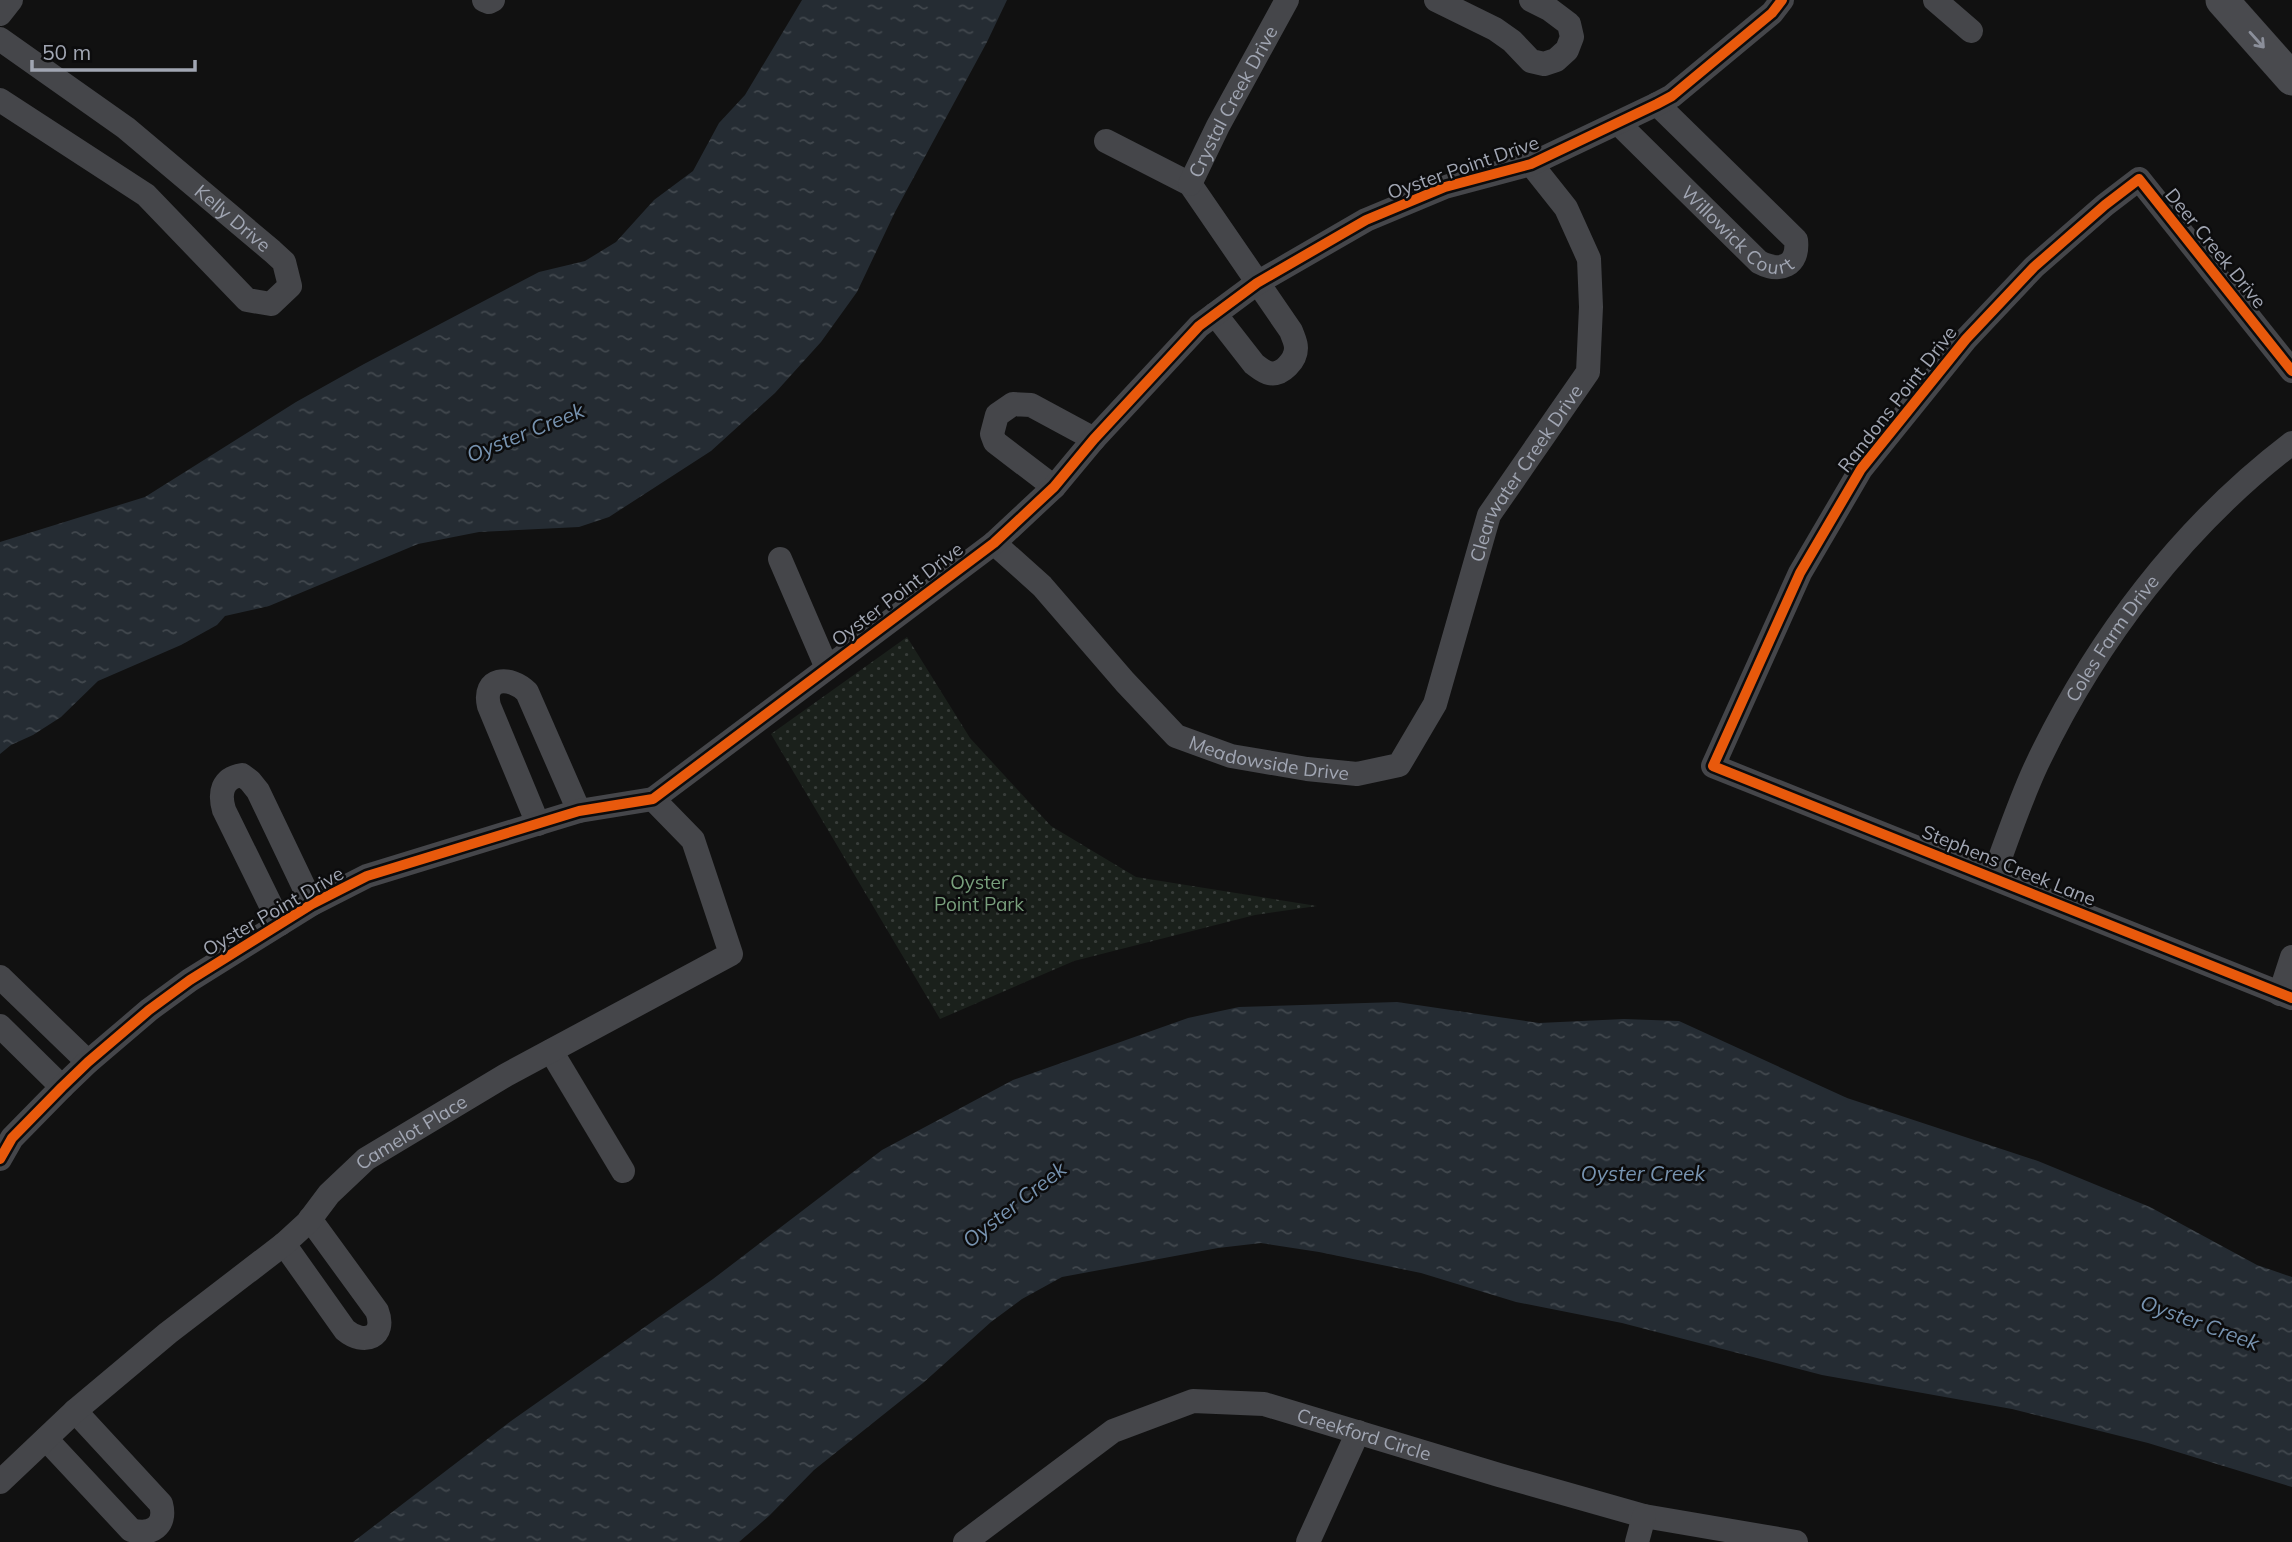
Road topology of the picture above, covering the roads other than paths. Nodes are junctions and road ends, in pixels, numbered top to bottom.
1 (11, 0) edge
2 (484, 0) edge
3 (493, 0) edge
4 (1287, 0) edge
5 (1436, 0) edge
6 (1531, 0) edge
7 (1782, 0) edge
8 (1935, 0) edge
9 (2222, 0) edge
10 (1469, 7) edge
11 (0, 14) edge
12 (1971, 31) dead end
13 (0, 39) edge
14 (2292, 79) edge
15 (0, 100) edge
16 (1657, 104) junction
17 (1618, 123) junction
18 (1106, 141) dead end
19 (1531, 164) junction
20 (2139, 179) joint
21 (1190, 184) junction
22 (1257, 283) junction
23 (1216, 314) junction
24 (2292, 371) edge
25 (1094, 439) junction
26 (2292, 443) edge
27 (1054, 487) junction
28 (994, 543) junction
29 (780, 559) dead end
30 (1455, 633) joint
31 (827, 668) junction
32 (1713, 766) joint
33 (653, 799) junction
34 (579, 811) junction
35 (538, 824) junction
36 (1993, 877) junction
37 (312, 904) junction
38 (280, 924) junction
39 (2292, 957) edge
40 (0, 978) edge
41 (2286, 996) edge
42 (0, 1026) edge
43 (551, 1051) junction
44 (88, 1062) junction
45 (62, 1087) junction
46 (0, 1159) edge
47 (623, 1171) dead end
48 (310, 1219) junction
49 (284, 1244) junction
50 (75, 1411) junction
51 (1358, 1432) junction
52 (46, 1439) junction
53 (0, 1482) edge
54 (1644, 1516) junction
55 (965, 1542) edge
56 (1308, 1542) edge
57 (1637, 1542) edge
58 (1796, 1542) edge

1 - 11 street
2 - 3 street
4 - 21 street, Crystal Creek Drive
5 - 10 street
6 - 10 street
7 - 16 street, Oyster Point Drive
8 - 12 street
9 -> 14 main road
13 - 15 street, Kelly Drive
16 - 17 street, Oyster Point Drive
16 - 17 street, Willowick Court
17 - 19 street, Oyster Point Drive
18 - 21 street
19 - 22 street, Oyster Point Drive
19 - 30 street, Clearwater Creek Drive
20 - 24 street, Deer Creek Drive
20 - 32 street, Randons Point Drive
21 - 22 street, Crystal Creek Drive
22 - 23 street, Oyster Point Drive
22 - 23 street, Crystal Creek Drive
23 - 25 street, Oyster Point Drive
25 - 27 street, Oyster Point Drive
25 - 27 street
26 - 36 street, Coles Farm Drive
27 - 28 street, Oyster Point Drive
28 - 30 street, Meadowside Drive
28 - 31 street, Oyster Point Drive
29 - 31 street
31 - 33 street, Oyster Point Drive
32 - 36 street, Stephens Creek Lane
33 - 34 street, Oyster Point Drive
33 - 43 street, Camelot Place
34 - 35 street, Oyster Point Drive
34 - 35 street
35 - 37 street, Oyster Point Drive
36 - 41 street, Stephens Creek Lane
37 - 38 street, Oyster Point Drive
37 - 38 street
38 - 44 street, Oyster Point Drive
39 - 41 street
40 - 44 street
42 - 45 street
43 - 47 street
43 - 48 street, Camelot Place
44 - 45 street, Oyster Point Drive
45 - 46 street, Oyster Point Drive
48 - 49 street, Camelot Place
48 - 49 street
49 - 50 street, Camelot Place
50 - 52 street, Camelot Place
50 - 52 street
51 - 54 street, Creekford Circle
51 - 55 street, Creekford Circle
51 - 56 street
52 - 53 street, Camelot Place
54 - 57 street
54 - 58 street, Creekford Circle

